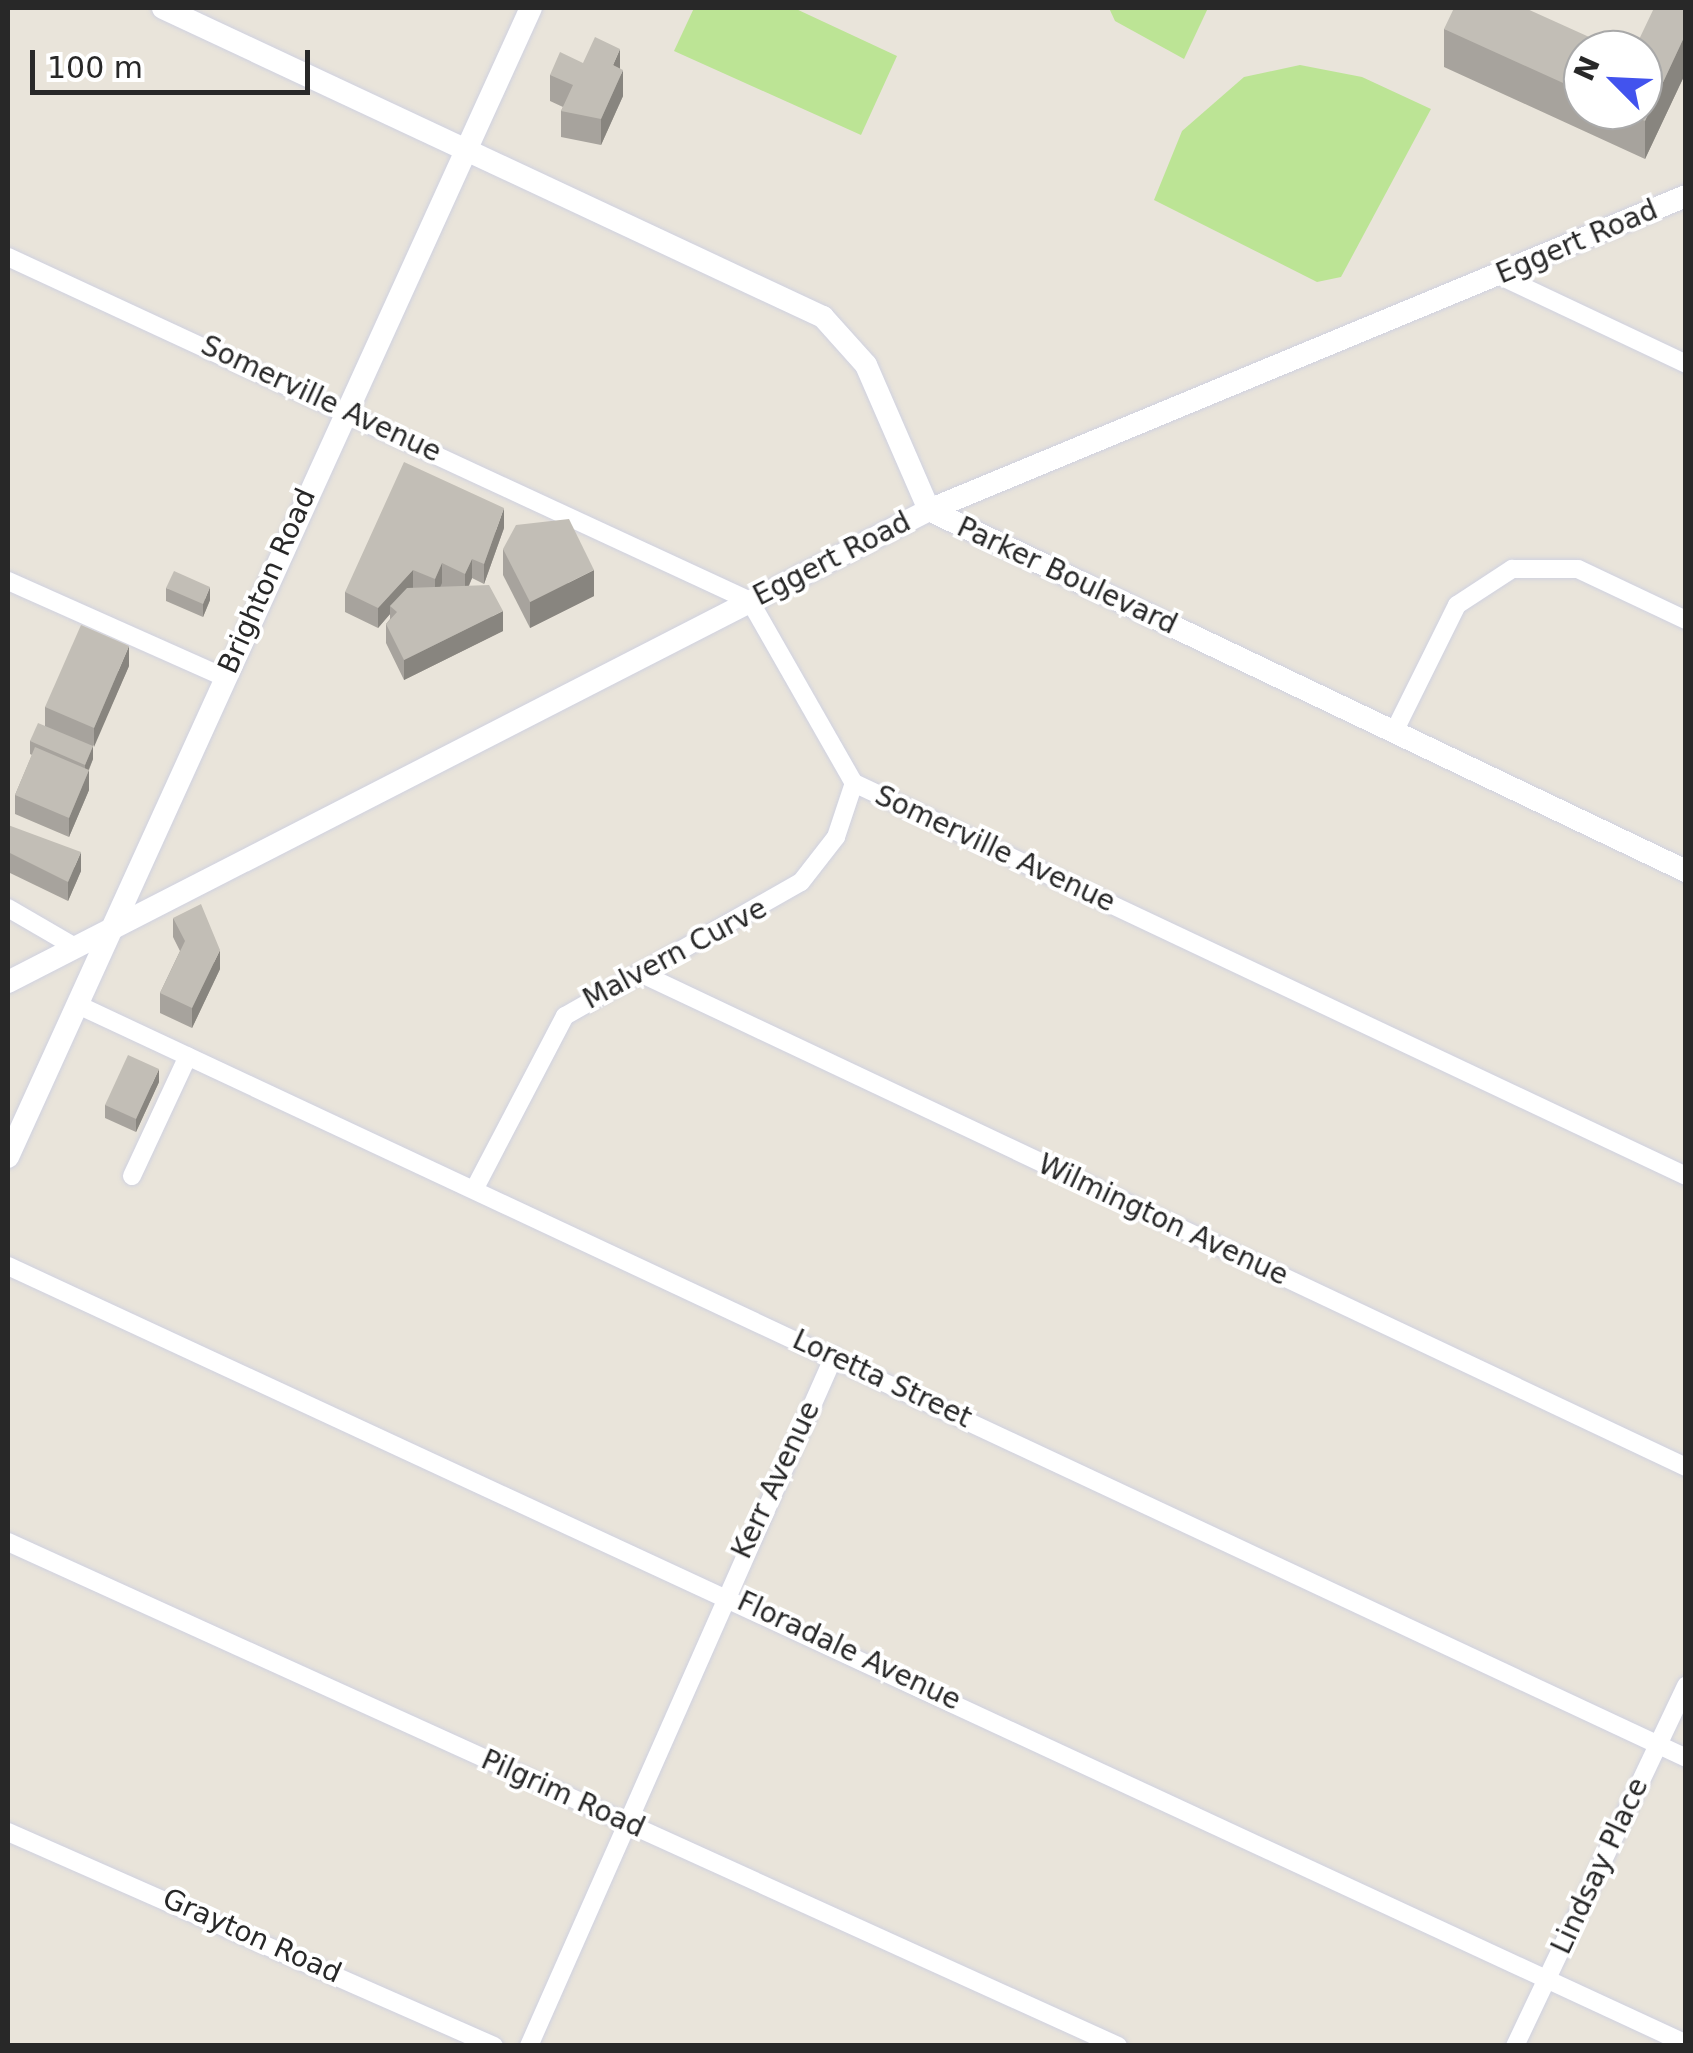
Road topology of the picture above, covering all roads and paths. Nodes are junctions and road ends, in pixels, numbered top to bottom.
1 (163, 8) edge
2 (531, 8) edge
3 (464, 148) junction
4 (1686, 196) edge
5 (8, 257) edge
6 (1498, 275) junction
7 (1686, 364) edge
8 (346, 408) junction
9 (929, 510) junction
10 (8, 581) edge
11 (750, 600) junction
12 (1686, 620) edge
13 (224, 677) junction
14 (1394, 732) junction
15 (854, 783) junction
16 (1686, 870) edge
17 (8, 908) edge
18 (109, 930) junction
19 (75, 947) junction
20 (640, 972) junction
21 (8, 982) edge
22 (76, 1004) junction
23 (188, 1056) junction
24 (8, 1157) edge
25 (132, 1176) dead end
26 (1686, 1176) edge
27 (476, 1186) junction
28 (8, 1266) edge
29 (834, 1356) junction
30 (1686, 1468) edge
31 (8, 1542) edge
32 (724, 1592) junction
33 (1686, 1686) edge
34 (1658, 1745) junction
35 (1686, 1758) edge
36 (624, 1822) junction
37 (8, 1832) edge
38 (1547, 1979) junction
39 (1686, 2044) edge
40 (494, 2046) edge
41 (529, 2046) edge
42 (1118, 2046) edge
43 (1515, 2046) edge

1 - 3 street, Parker Boulevard
2 - 3 street, Brighton Road
3 - 8 street, Brighton Road
3 - 9 street, Parker Boulevard
4 - 6 street, Eggert Road
5 - 8 street, Somerville Avenue
6 - 7 street
6 - 9 street, Eggert Road
8 - 11 street, Somerville Avenue
8 - 13 street, Brighton Road
9 - 11 street, Eggert Road
9 - 14 street, Parker Boulevard
10 - 13 street
11 - 15 street, Somerville Avenue
11 - 18 street, Eggert Road
12 - 14 street
13 - 18 street, Brighton Road
14 - 16 street, Parker Boulevard
15 - 20 street, Malvern Curve
15 - 26 street, Somerville Avenue
17 - 19 street
18 - 19 street, Eggert Road
18 - 22 street, Brighton Road
19 - 21 street, Eggert Road
20 - 27 street, Malvern Curve
20 - 30 street, Wilmington Avenue
22 - 23 street, Loretta Street
22 - 24 street, Brighton Road
23 - 25 street
23 - 27 street, Loretta Street
27 - 29 street, Loretta Street
28 - 32 street, Floradale Avenue
29 - 32 street, Kerr Avenue
29 - 34 street, Loretta Street
31 - 36 street, Pilgrim Road
32 - 36 street, Kerr Avenue
32 - 38 street, Floradale Avenue
33 - 34 street, Lindsay Place
34 - 35 street, Loretta Street
34 - 38 street, Lindsay Place
36 - 41 street, Kerr Avenue
36 - 42 street, Pilgrim Road
37 - 40 street, Grayton Road
38 - 39 street, Floradale Avenue
38 - 43 street, Lindsay Place

